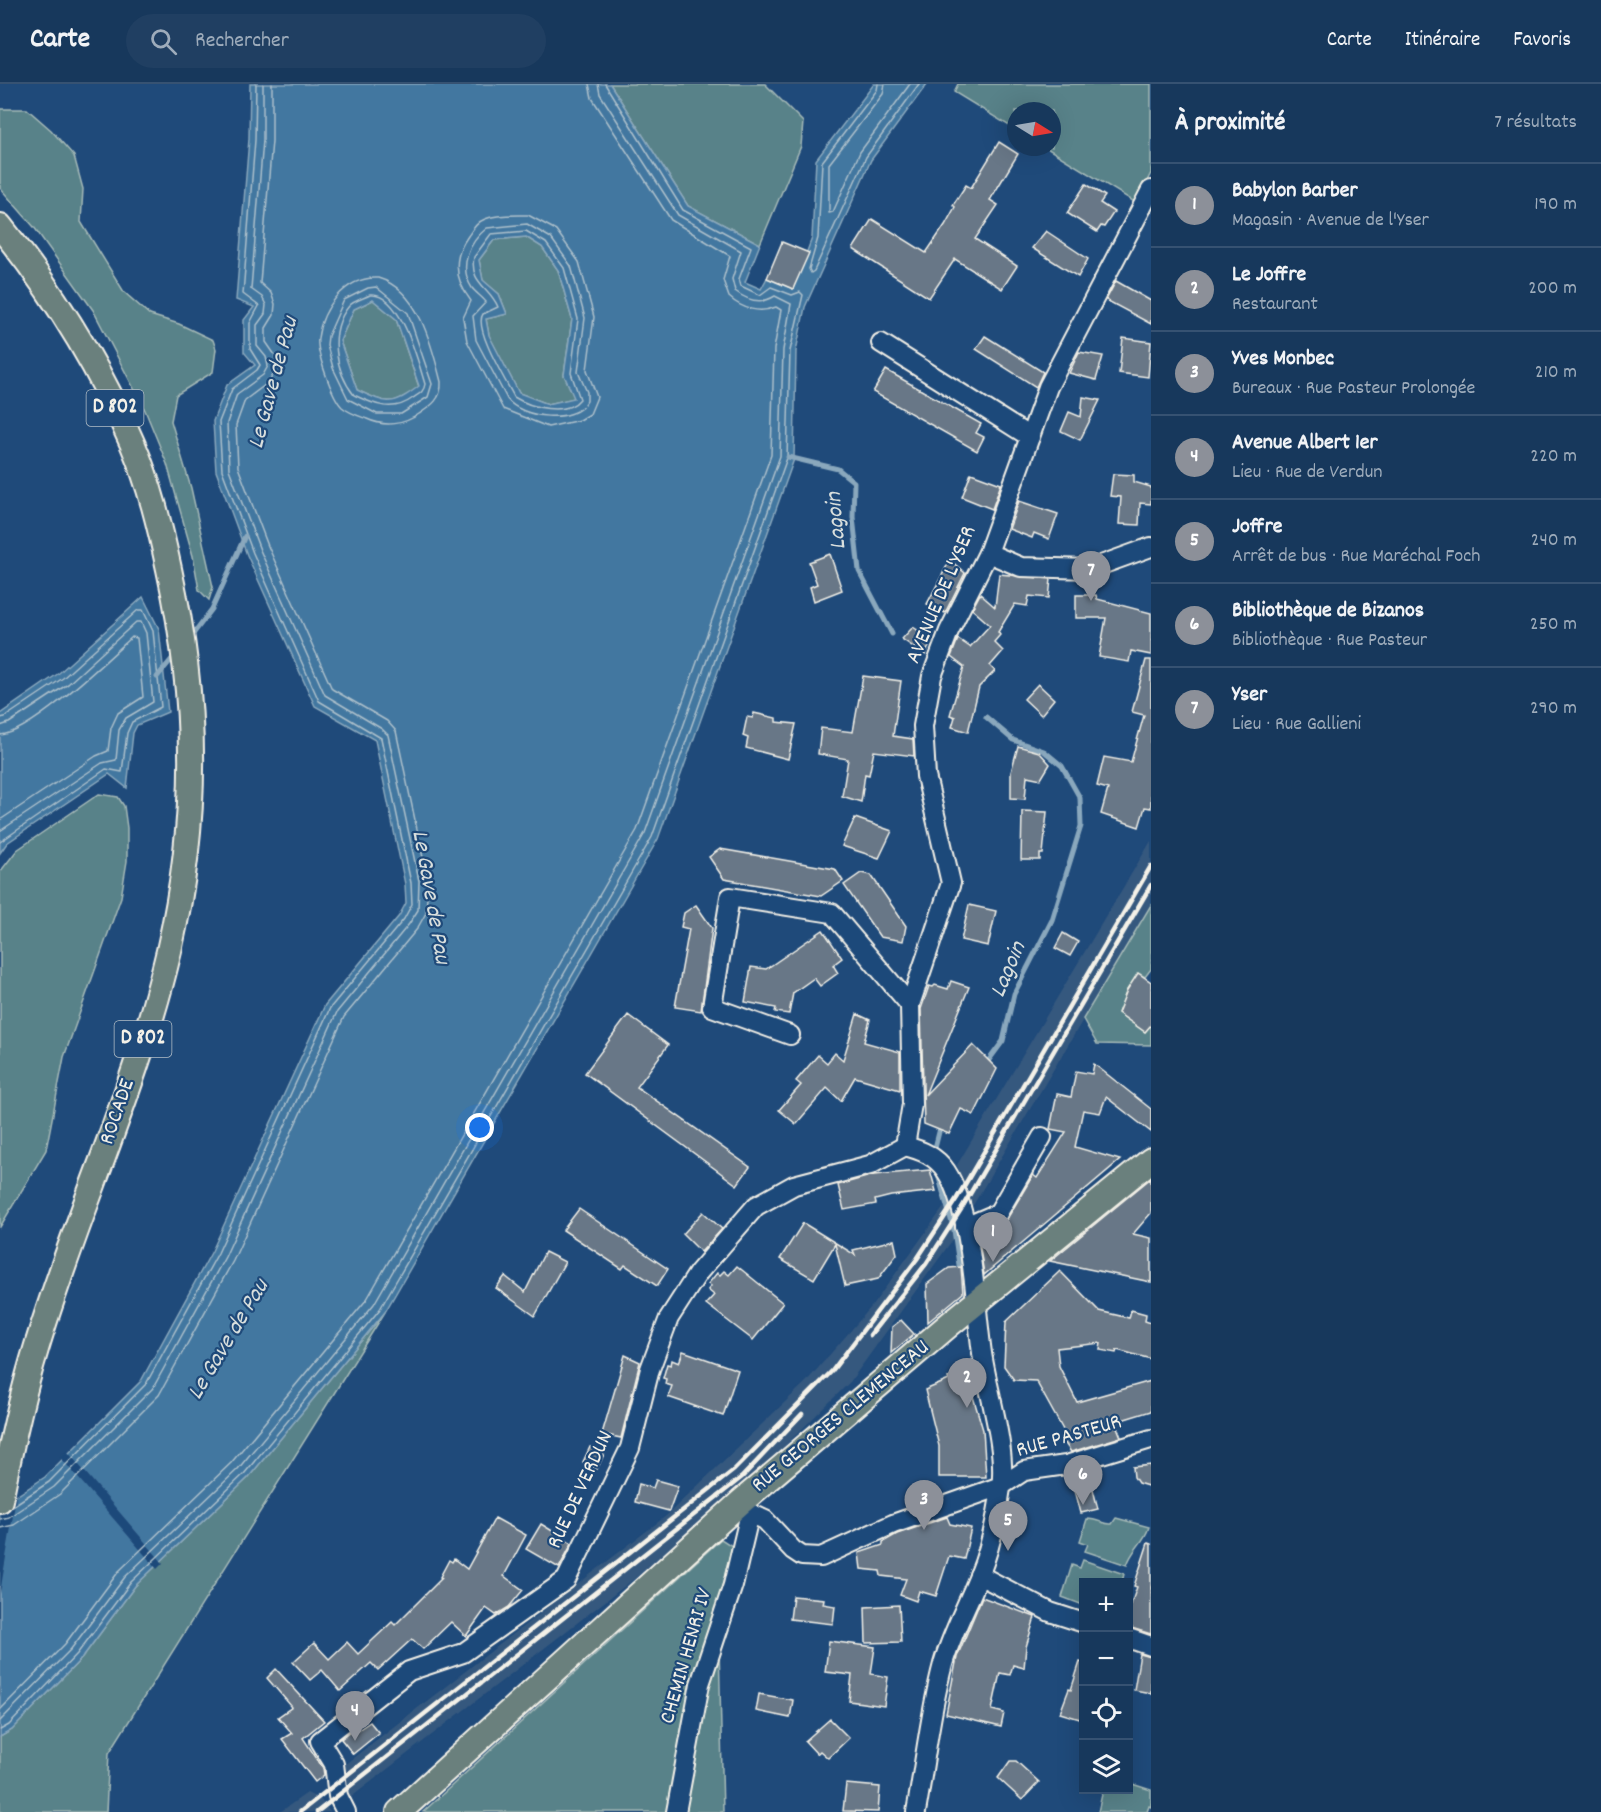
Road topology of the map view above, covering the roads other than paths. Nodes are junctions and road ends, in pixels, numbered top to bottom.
1 (1151, 190) edge
2 (0, 226) edge
3 (881, 343) dead end
4 (1030, 437) junction
5 (1151, 547) edge
6 (988, 553) junction
7 (910, 1005) junction
8 (790, 1035) dead end
9 (1042, 1137) dead end
10 (905, 1146) junction
11 (1151, 1160) edge
12 (965, 1227) junction
13 (977, 1302) junction
14 (1151, 1439) edge
15 (1001, 1486) junction
16 (0, 1500) edge
17 (745, 1508) junction
18 (979, 1575) junction
19 (1079, 1622) edge
20 (1133, 1640) edge
21 (1151, 1646) edge
22 (346, 1812) edge
23 (399, 1812) edge
24 (676, 1812) edge
25 (916, 1812) edge

1 - 4 street, AVENUE DE L'YSER
2 - 16 main road, ROCADE / D 802
3 - 4 street
4 - 6 street, AVENUE DE L'YSER
5 - 6 street
6 - 7 street, AVENUE DE L'YSER
7 - 8 street
7 - 10 street, AVENUE DE L'YSER
9 - 12 street
10 - 12 street
10 - 22 street, RUE DE VERDUN
11 - 13 main road, RUE GEORGES CLEMENCEAU
12 - 13 street
13 - 15 street
13 - 17 main road, RUE GEORGES CLEMENCEAU
14 - 15 street, RUE PASTEUR
15 - 17 street, RUE PASTEUR
15 - 18 street
17 - 23 main road, RUE GEORGES CLEMENCEAU
17 - 24 street, CHEMIN HENRI IV
18 - 19 street
18 - 25 street
20 - 21 street

